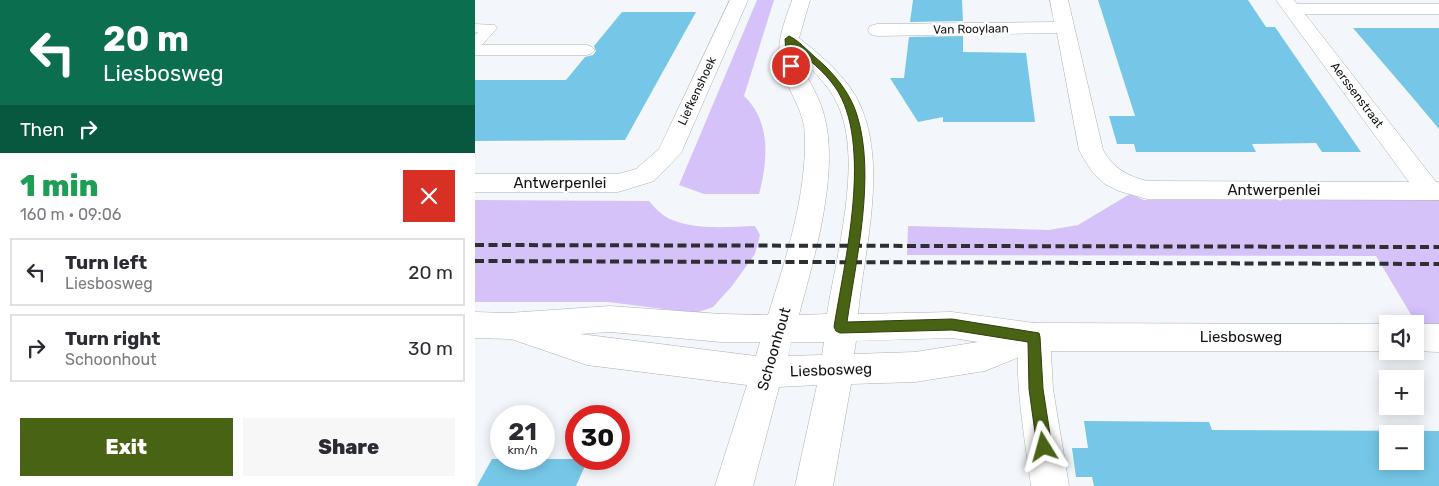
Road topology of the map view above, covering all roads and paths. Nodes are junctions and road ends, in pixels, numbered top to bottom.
1 (739, 0) edge
2 (801, 0) edge
3 (1059, 0) edge
4 (1434, 0) edge
5 (1288, 4) edge
6 (1439, 4) edge
7 (1439, 9) edge
8 (1065, 27) junction
9 (475, 28) edge
10 (877, 30) dead end
11 (789, 39) junction
12 (475, 44) edge
13 (475, 50) edge
14 (587, 50) dead end
15 (645, 175) joint
16 (475, 183) edge
17 (1434, 191) edge
18 (475, 325) edge
19 (508, 326) junction
20 (840, 327) junction
21 (780, 329) junction
22 (1034, 337) junction
23 (1379, 338) edge
24 (1424, 338) edge
25 (1439, 338) edge
26 (837, 370) junction
27 (767, 372) junction
28 (734, 486) edge
29 (815, 486) edge
30 (1050, 486) edge

1 - 15 street, Liefkenshoek
2 - 11 street
3 - 8 street
4 - 6 street
5 - 7 street
5 - 17 street, Aerssenstraat
8 - 10 street, Van Rooylaan
8 - 17 street, Antwerpenlei
9 - 12 lane
11 - 20 street
11 - 21 street, Schoonhout
13 - 14 lane
15 - 16 street, Antwerpenlei
18 - 19 street, Liesbosweg
19 - 21 street, Liesbosweg
19 - 27 street, Liesbosweg
20 - 21 street, Liesbosweg
20 - 22 street, Liesbosweg
20 - 26 street
21 - 27 street, Schoonhout
22 - 23 street, Liesbosweg
22 - 26 street, Liesbosweg
22 - 30 street
24 - 25 street
26 - 27 street, Liesbosweg
26 - 29 street
27 - 28 street, Schoonhout

